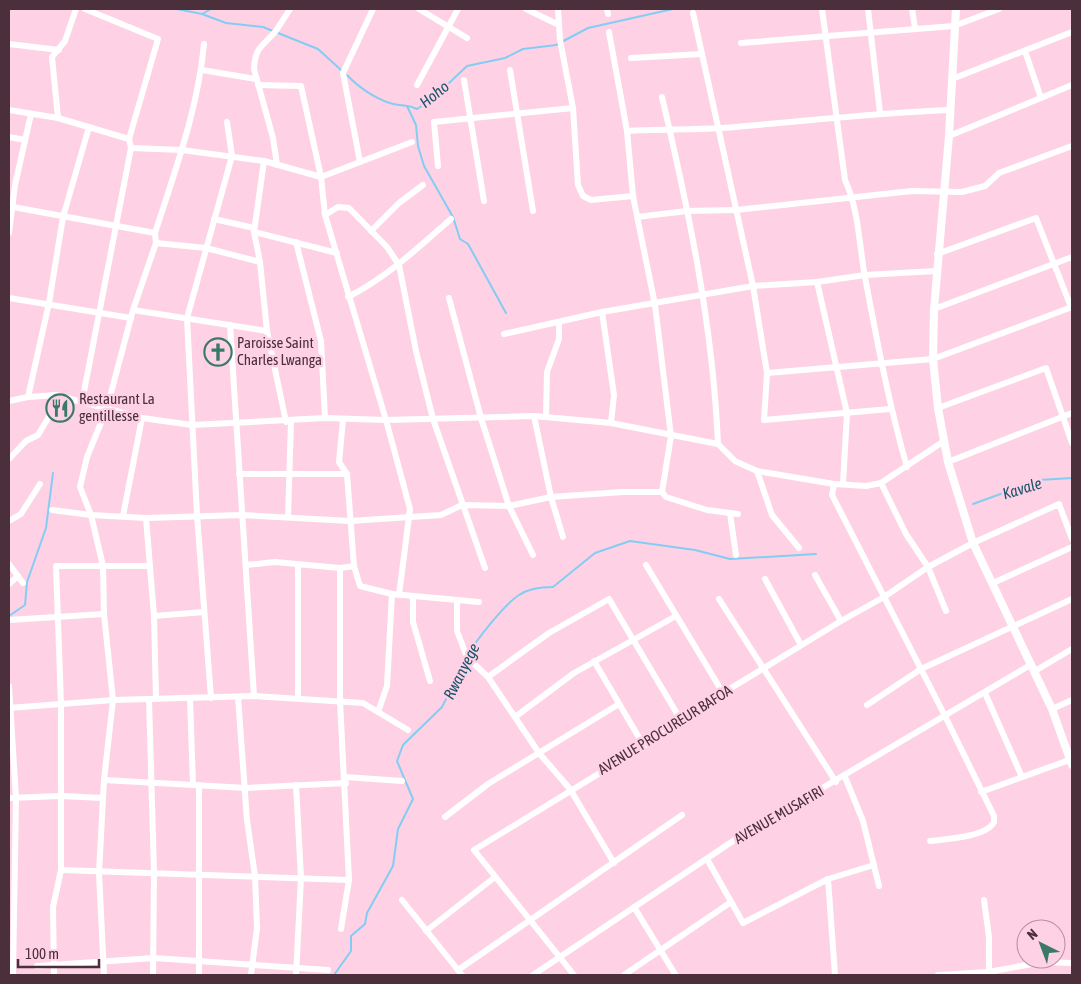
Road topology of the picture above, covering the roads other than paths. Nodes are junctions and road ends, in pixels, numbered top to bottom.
1 (76, 9) edge
2 (85, 9) edge
3 (290, 9) edge
4 (373, 9) edge
5 (419, 9) edge
6 (458, 9) edge
7 (526, 9) edge
8 (558, 9) edge
9 (822, 9) edge
10 (868, 9) edge
11 (912, 9) edge
12 (956, 9) edge
13 (999, 9) edge
14 (693, 13) dead end
15 (559, 25) junction
16 (449, 26) junction
17 (954, 26) junction
18 (914, 28) junction
19 (610, 32) dead end
20 (870, 32) junction
21 (1072, 32) edge
22 (826, 36) junction
23 (467, 38) dead end
24 (741, 43) dead end
25 (9, 44) edge
26 (204, 44) dead end
27 (58, 50) junction
28 (1025, 51) junction
29 (702, 54) junction
30 (631, 58) dead end
31 (202, 70) junction
32 (510, 70) dead end
33 (464, 80) dead end
34 (952, 80) junction
35 (257, 82) junction
36 (417, 85) dead end
37 (1072, 85) edge
38 (662, 98) dead end
39 (1040, 98) junction
40 (572, 108) junction
41 (9, 110) edge
42 (950, 110) junction
43 (880, 113) junction
44 (31, 114) junction
45 (517, 114) junction
46 (58, 118) junction
47 (470, 118) junction
48 (836, 118) junction
49 (227, 122) dead end
50 (89, 127) junction
51 (669, 128) junction
52 (719, 128) junction
53 (627, 131) junction
54 (948, 136) junction
55 (9, 137) edge
56 (129, 139) junction
57 (26, 140) junction
58 (412, 142) dead end
59 (1072, 146) edge
60 (131, 148) junction
61 (182, 150) junction
62 (232, 156) junction
63 (264, 161) junction
64 (360, 162) junction
65 (277, 165) junction
66 (438, 166) dead end
67 (321, 177) junction
68 (12, 185) edge
69 (423, 186) dead end
70 (942, 192) junction
71 (633, 196) junction
72 (852, 196) junction
73 (484, 201) dead end
74 (13, 207) junction
75 (736, 210) junction
76 (533, 211) dead end
77 (687, 212) junction
78 (325, 215) junction
79 (63, 217) junction
80 (637, 217) junction
81 (214, 219) junction
82 (450, 219) dead end
83 (117, 227) junction
84 (254, 230) junction
85 (371, 231) junction
86 (155, 232) junction
87 (9, 233) edge
88 (296, 242) junction
89 (156, 243) junction
90 (206, 248) junction
91 (337, 253) junction
92 (937, 254) junction
93 (1072, 256) edge
94 (260, 262) junction
95 (1054, 263) junction
96 (399, 265) junction
97 (936, 271) junction
98 (865, 275) junction
99 (817, 282) junction
100 (754, 286) junction
101 (703, 295) junction
102 (348, 297) junction
103 (9, 298) edge
104 (449, 298) dead end
105 (49, 303) junction
106 (655, 305) junction
107 (1071, 307) edge
108 (934, 309) junction
109 (133, 310) junction
110 (602, 312) junction
111 (100, 314) junction
112 (131, 318) junction
113 (187, 318) junction
114 (559, 323) junction
115 (230, 325) junction
116 (267, 331) junction
117 (504, 334) dead end
118 (933, 359) junction
119 (882, 362) junction
120 (836, 366) junction
121 (767, 373) junction
122 (56, 395) junction
123 (28, 397) junction
124 (9, 402) edge
125 (82, 402) junction
126 (107, 408) junction
127 (938, 408) junction
128 (890, 409) junction
129 (847, 413) junction
130 (1072, 413) edge
131 (534, 416) junction
132 (546, 417) junction
133 (1062, 417) junction
134 (142, 418) junction
135 (325, 418) junction
136 (481, 418) junction
137 (434, 419) junction
138 (343, 420) junction
139 (386, 420) junction
140 (289, 422) junction
141 (611, 423) junction
142 (238, 424) junction
143 (192, 425) junction
144 (671, 436) junction
145 (944, 441) junction
146 (1072, 443) edge
147 (718, 444) junction
148 (9, 459) edge
149 (948, 462) junction
150 (907, 467) junction
151 (757, 471) junction
152 (290, 473) junction
153 (239, 474) junction
154 (347, 474) junction
155 (881, 483) junction
156 (40, 484) dead end
157 (834, 484) junction
158 (843, 484) junction
159 (662, 492) junction
160 (551, 497) junction
161 (462, 505) junction
162 (509, 506) junction
163 (52, 510) dead end
164 (730, 513) junction
165 (197, 514) junction
166 (242, 514) junction
167 (738, 514) dead end
168 (91, 516) junction
169 (122, 516) junction
170 (410, 517) junction
171 (146, 518) junction
172 (288, 518) junction
173 (9, 521) edge
174 (350, 521) junction
175 (563, 537) dead end
176 (1072, 538) edge
177 (973, 543) junction
178 (800, 548) dead end
179 (1072, 548) edge
180 (533, 555) dead end
181 (736, 555) dead end
182 (9, 564) edge
183 (298, 564) junction
184 (246, 565) junction
185 (646, 565) dead end
186 (103, 566) junction
187 (150, 566) junction
188 (354, 566) junction
189 (928, 567) junction
190 (340, 568) junction
191 (485, 568) dead end
192 (815, 575) dead end
193 (18, 576) junction
194 (765, 579) dead end
195 (23, 583) dead end
196 (993, 583) junction
197 (9, 584) edge
198 (395, 594) junction
199 (413, 596) junction
200 (884, 597) junction
201 (719, 599) dead end
202 (1072, 599) edge
203 (457, 601) junction
204 (479, 602) dead end
205 (946, 611) dead end
206 (204, 612) junction
207 (104, 614) junction
208 (154, 616) junction
209 (676, 616) junction
210 (58, 618) junction
211 (9, 620) edge
212 (841, 621) junction
213 (1013, 625) junction
214 (634, 639) junction
215 (801, 645) junction
216 (1072, 649) edge
217 (594, 661) junction
218 (1034, 668) junction
219 (921, 669) junction
220 (762, 670) junction
221 (488, 677) junction
222 (430, 681) dead end
223 (9, 686) edge
224 (723, 693) junction
225 (985, 693) junction
226 (254, 696) junction
227 (238, 697) junction
228 (190, 698) junction
229 (211, 698) junction
230 (298, 698) junction
231 (153, 699) junction
232 (112, 700) junction
233 (1072, 700) edge
234 (340, 701) junction
235 (61, 704) junction
236 (619, 704) junction
237 (868, 705) dead end
238 (10, 708) edge
239 (1052, 709) junction
240 (378, 712) junction
241 (945, 716) junction
242 (515, 717) junction
243 (682, 722) junction
244 (408, 730) dead end
245 (644, 746) junction
246 (539, 753) junction
247 (1072, 761) edge
248 (845, 777) junction
249 (1022, 777) junction
250 (104, 780) junction
251 (345, 780) junction
252 (402, 781) dead end
253 (836, 782) junction
254 (150, 783) junction
255 (196, 785) junction
256 (296, 785) junction
257 (246, 788) junction
258 (570, 789) junction
259 (981, 792) junction
260 (61, 796) junction
261 (12, 798) edge
262 (103, 798) junction
263 (682, 814) dead end
264 (445, 817) dead end
265 (930, 841) dead end
266 (707, 859) junction
267 (614, 863) junction
268 (874, 866) junction
269 (60, 870) junction
270 (154, 872) junction
271 (100, 873) junction
272 (201, 874) junction
273 (255, 876) junction
274 (495, 877) junction
275 (301, 878) junction
276 (349, 880) junction
277 (828, 880) junction
278 (879, 886) dead end
279 (402, 900) dead end
280 (984, 900) dead end
281 (731, 902) junction
282 (634, 907) junction
283 (529, 920) junction
284 (341, 930) dead end
285 (426, 931) junction
286 (660, 951) junction
287 (559, 957) junction
288 (154, 958) junction
289 (200, 961) junction
290 (104, 962) junction
291 (1072, 963) edge
292 (252, 965) junction
293 (37, 966) dead end
294 (54, 967) junction
295 (297, 967) junction
296 (328, 970) dead end
297 (460, 973) edge
298 (989, 973) edge
299 (675, 974) dead end
300 (13, 975) edge
301 (54, 975) edge
302 (104, 975) edge
303 (153, 975) edge
304 (199, 975) edge
305 (251, 975) edge
306 (296, 975) edge
307 (532, 975) edge
308 (574, 975) edge
309 (624, 975) edge
310 (835, 975) edge
311 (938, 975) edge

1 - 27 street
2 - 56 street
3 - 35 street
4 - 64 street
5 - 16 street
6 - 16 street
7 - 15 street
8 - 15 street
9 - 22 street
10 - 20 street
11 - 18 street
12 - 17 main road
13 - 17 street
14 - 29 street
15 - 40 street
16 - 23 street
16 - 36 street
17 - 18 street
17 - 34 main road
18 - 20 street
19 - 53 street
20 - 22 street
20 - 43 street
21 - 28 street
22 - 24 street
22 - 48 street
25 - 27 street
26 - 31 street
27 - 46 street
28 - 34 street
28 - 39 street
29 - 30 street
29 - 52 street
31 - 35 street
31 - 61 street
32 - 45 street
33 - 47 street
34 - 42 main road
35 - 65 street
35 - 67 street
37 - 39 street
38 - 51 street
39 - 54 street
40 - 45 street
40 - 71 street
41 - 44 street
42 - 43 street
42 - 54 main road
43 - 48 street
44 - 46 street
44 - 57 street
45 - 47 street
45 - 76 street
46 - 50 street
47 - 66 street
47 - 73 street
48 - 52 street
48 - 72 street
49 - 62 street
50 - 56 street
50 - 79 street
51 - 52 street
51 - 53 street
51 - 77 street
52 - 75 street
53 - 71 street
54 - 70 main road
55 - 57 street
56 - 60 street
57 - 68 street
58 - 64 street
59 - 70 street
60 - 61 street
60 - 83 street
61 - 62 street
61 - 86 street
62 - 63 street
62 - 81 street
63 - 65 street
63 - 84 street
64 - 67 street
65 - 67 street
67 - 78 street
68 - 74 street
69 - 85 street
70 - 72 street
70 - 92 main road
71 - 80 street
72 - 75 street
72 - 98 street
74 - 79 street
74 - 87 street
75 - 77 street
75 - 100 street
77 - 80 street
77 - 101 street
78 - 85 street
78 - 91 street
79 - 83 street
79 - 105 street
80 - 106 street
81 - 84 street
81 - 90 street
82 - 96 street
83 - 86 street
83 - 111 street
84 - 88 street
84 - 94 street
85 - 96 street
86 - 89 street
88 - 91 street
88 - 135 street
89 - 90 street
89 - 109 street
90 - 94 street
90 - 113 street
91 - 102 street
92 - 95 street
92 - 97 main road
93 - 95 street
94 - 116 street
95 - 107 street
95 - 108 street
96 - 102 street
96 - 137 street
97 - 98 street
97 - 108 main road
98 - 99 street
98 - 119 street
99 - 100 street
99 - 120 street
100 - 101 street
100 - 121 street
101 - 106 street
101 - 147 street
102 - 139 street
103 - 105 street
104 - 136 street
105 - 111 street
105 - 123 street
106 - 110 street
106 - 144 street
107 - 118 street
108 - 118 main road
109 - 112 street
109 - 113 street
110 - 114 street
110 - 141 street
111 - 112 street
111 - 125 street
112 - 126 street
113 - 115 street
113 - 143 street
114 - 117 street
114 - 132 street
115 - 116 street
115 - 142 street
116 - 140 street
118 - 119 street
118 - 127 main road
119 - 120 street
119 - 128 street
120 - 121 street
120 - 129 street
121 - 129 street
122 - 123 street
122 - 125 street
122 - 148 street
123 - 124 street
125 - 126 street
126 - 134 street
126 - 168 street
127 - 133 street
127 - 145 main road
128 - 129 street
128 - 150 street
129 - 158 street
130 - 133 street
131 - 132 street
131 - 136 street
131 - 160 street
132 - 141 street
133 - 146 street
133 - 149 street
134 - 143 street
134 - 169 street
135 - 138 street
135 - 140 street
136 - 137 street
136 - 162 street
137 - 139 street
137 - 161 street
138 - 139 street
138 - 154 street
139 - 170 street
140 - 142 street
140 - 152 street
141 - 144 street
142 - 143 street
142 - 153 street
143 - 165 street
144 - 147 street
144 - 159 street
145 - 149 main road
145 - 150 street
147 - 151 street
149 - 177 main road
150 - 155 street
151 - 157 street
151 - 178 street
152 - 153 street
152 - 154 street
152 - 172 street
153 - 166 street
154 - 174 street
155 - 158 street
155 - 189 street
156 - 173 street
157 - 158 street
157 - 200 street
159 - 160 street
159 - 164 street
160 - 162 street
160 - 175 street
161 - 162 street
161 - 170 street
161 - 191 street
162 - 180 street
163 - 168 street
164 - 167 street
164 - 181 street
165 - 166 street
165 - 171 street
165 - 206 street
166 - 172 street
166 - 184 street
168 - 169 street
168 - 186 street
169 - 171 street
170 - 174 street
170 - 198 street
171 - 187 street
172 - 174 street
174 - 188 street
176 - 177 street, AVENUE PROCUREUR BAFOA
177 - 189 street, AVENUE PROCUREUR BAFOA
177 - 196 main road
179 - 196 street
182 - 193 street
183 - 184 street
183 - 190 street
183 - 230 street
184 - 226 street
185 - 209 street
186 - 187 street
186 - 207 street
186 - 210 street
187 - 208 street
188 - 190 street
188 - 198 street
189 - 200 street, AVENUE PROCUREUR BAFOA
189 - 205 street
190 - 234 street
192 - 212 street
193 - 195 street
193 - 197 street
194 - 215 street
196 - 213 main road
198 - 199 street
198 - 240 street
199 - 203 street
199 - 222 street
200 - 212 street, AVENUE PROCUREUR BAFOA
200 - 219 street
201 - 220 street
202 - 213 street
203 - 204 street
203 - 221 street
206 - 208 street
206 - 229 street
207 - 210 street
207 - 232 street
208 - 231 street
209 - 214 street
209 - 224 street
210 - 211 street
210 - 235 street
212 - 215 street, AVENUE PROCUREUR BAFOA
213 - 218 main road
213 - 219 street
214 - 217 street
214 - 221 street
214 - 243 street
215 - 220 street, AVENUE PROCUREUR BAFOA
216 - 218 street, AVENUE MUSAFIRI
217 - 236 street
217 - 242 street
218 - 225 street, AVENUE MUSAFIRI
218 - 239 main road
219 - 237 street
219 - 241 street
220 - 224 street, AVENUE PROCUREUR BAFOA
220 - 253 street
221 - 242 street
223 - 238 street
224 - 243 street, AVENUE PROCUREUR BAFOA
225 - 241 street, AVENUE MUSAFIRI
225 - 249 street
226 - 227 street
226 - 230 street
227 - 229 street
227 - 257 street
228 - 229 street
228 - 231 street
228 - 255 street
230 - 234 street
231 - 232 street
231 - 254 street
232 - 235 street
232 - 250 street
233 - 239 street
234 - 240 street
234 - 251 street
235 - 238 street
235 - 260 street
236 - 245 street
236 - 246 street
238 - 261 street
239 - 247 main road
240 - 244 street
241 - 248 street, AVENUE MUSAFIRI
241 - 259 street
242 - 246 street
243 - 245 street, AVENUE PROCUREUR BAFOA
245 - 258 street, AVENUE PROCUREUR BAFOA
246 - 258 street
246 - 264 street
247 - 249 street
248 - 253 street, AVENUE MUSAFIRI
248 - 268 street
249 - 259 street
250 - 254 street
250 - 262 street
251 - 252 street
251 - 256 street
251 - 276 street
253 - 266 street, AVENUE MUSAFIRI
254 - 255 street
254 - 270 street
255 - 257 street
255 - 272 street
256 - 257 street
256 - 275 street
257 - 273 street
258 - 267 street
258 - 274 street, AVENUE PROCUREUR BAFOA
259 - 265 street
260 - 261 street
260 - 262 street
260 - 269 street
261 - 300 street
262 - 271 street
263 - 267 street
266 - 281 street
266 - 282 street, AVENUE MUSAFIRI
267 - 283 street
268 - 277 street
268 - 278 street
269 - 271 street
269 - 294 street
270 - 271 street
270 - 272 street
270 - 288 street
271 - 290 street
272 - 273 street
272 - 289 street
273 - 275 street
273 - 292 street
274 - 283 street, AVENUE PROCUREUR BAFOA
274 - 285 street
275 - 276 street
275 - 295 street
276 - 284 street
277 - 281 street
277 - 310 street
279 - 285 street
280 - 298 street
281 - 286 street
282 - 286 street
282 - 287 street, AVENUE MUSAFIRI
283 - 287 street, AVENUE PROCUREUR BAFOA
283 - 297 street
285 - 297 street
286 - 299 street
286 - 309 street
287 - 307 street, AVENUE MUSAFIRI
287 - 308 street, AVENUE PROCUREUR BAFOA
288 - 289 street
288 - 290 street
288 - 303 street
289 - 292 street
289 - 304 street
290 - 294 street
290 - 302 street
291 - 298 street
292 - 295 street
292 - 305 street
293 - 294 street
294 - 301 street
295 - 296 street
295 - 306 street
298 - 311 street

